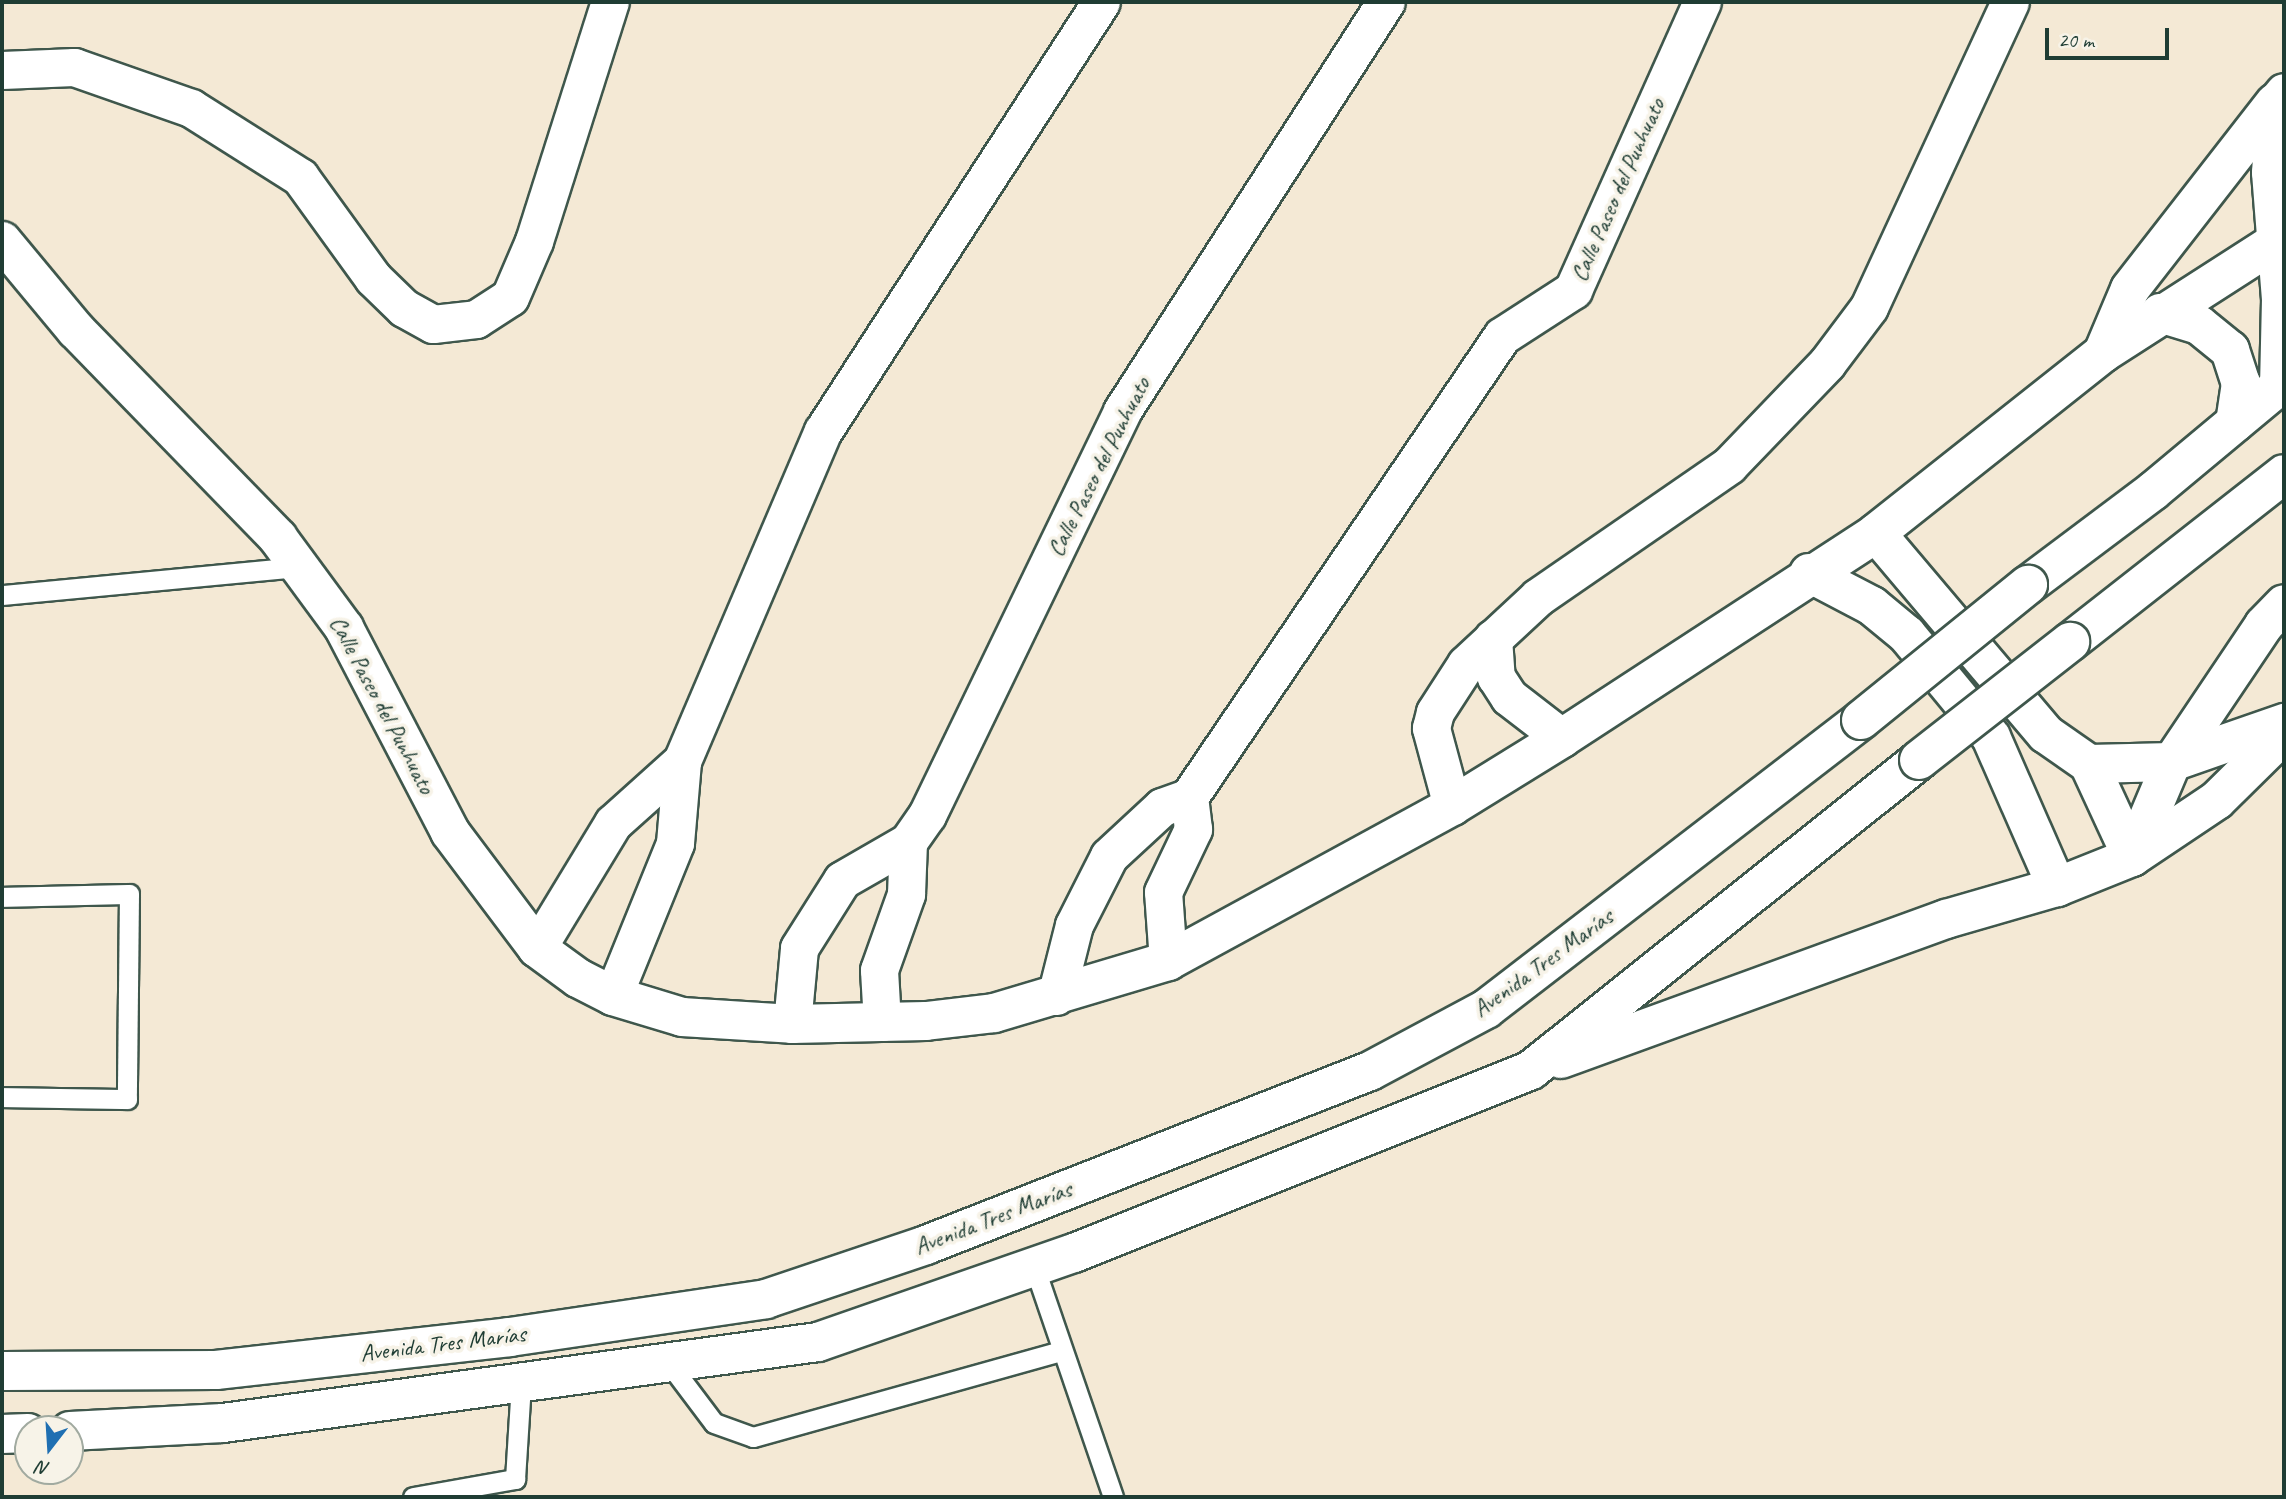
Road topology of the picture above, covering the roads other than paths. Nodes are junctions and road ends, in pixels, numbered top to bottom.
1 (610, 2) edge
2 (1101, 2) edge
3 (1386, 2) edge
4 (1702, 2) edge
5 (2010, 2) edge
6 (2, 70) edge
7 (2280, 97) edge
8 (2280, 239) edge
9 (2, 241) edge
10 (2160, 313) junction
11 (2103, 353) junction
12 (2281, 384) edge
13 (2235, 423) junction
14 (2284, 474) edge
15 (1876, 533) junction
16 (299, 567) junction
17 (1810, 573) junction
18 (2, 595) edge
19 (2284, 604) edge
20 (1493, 638) junction
21 (2284, 723) edge
22 (2284, 734) edge
23 (1562, 738) junction
24 (682, 761) junction
25 (2172, 762) junction
26 (2090, 764) junction
27 (1189, 797) junction
28 (1452, 806) junction
29 (908, 842) junction
30 (2132, 858) junction
31 (2057, 887) junction
32 (2, 897) edge
33 (537, 948) junction
34 (1168, 961) junction
35 (612, 996) junction
36 (1056, 996) junction
37 (882, 1022) junction
38 (792, 1024) junction
39 (1531, 1070) junction
40 (2, 1097) edge
41 (1034, 1266) junction
42 (1062, 1351) junction
43 (668, 1362) junction
44 (2, 1371) edge
45 (521, 1382) junction
46 (84, 1430) edge
47 (414, 1497) edge
48 (1113, 1497) edge

1 - 6 street
2 - 24 street
3 - 29 street, Calle Paseo del Punhuato
4 - 27 street, Calle Paseo del Punhuato
5 - 20 street
7 - 8 street
7 - 11 main road
8 - 10 main road, Calle Paseo del Punhuato
8 - 12 street
9 - 16 main road, Calle Paseo del Punhuato
10 - 11 main road, Calle Paseo del Punhuato
10 - 13 main road
11 - 15 main road, Calle Paseo del Punhuato
12 - 13 main road, Avenida Tres Marías
13 - 44 main road, Avenida Tres Marías, bridge
14 - 39 main road, Avenida Tres Marías, bridge
15 - 17 main road, Calle Paseo del Punhuato
15 - 26 main road
16 - 18 lane
16 - 33 main road, Calle Paseo del Punhuato
17 - 23 main road, Calle Paseo del Punhuato
17 - 31 main road
19 - 25 main road
20 - 23 street
20 - 28 street
21 - 25 main road
22 - 30 main road
23 - 28 main road, Calle Paseo del Punhuato
24 - 33 street
24 - 35 street
25 - 26 main road
25 - 30 main road
26 - 30 main road
27 - 34 street
27 - 36 street
28 - 34 main road, Calle Paseo del Punhuato
29 - 37 street
29 - 38 street, Calle Paseo del Punhuato
30 - 31 main road
31 - 39 main road
32 - 40 lane
33 - 35 main road, Calle Paseo del Punhuato
34 - 36 main road, Calle Paseo del Punhuato
35 - 38 main road, Calle Paseo del Punhuato
36 - 37 main road, Calle Paseo del Punhuato
37 - 38 main road, Calle Paseo del Punhuato
39 - 41 main road, Avenida Tres Marías
41 - 42 lane
41 - 43 main road, Avenida Tres Marías
42 - 43 lane
42 - 48 lane
43 - 45 main road, Avenida Tres Marías
45 - 46 main road, Avenida Tres Marías
45 - 47 lane

